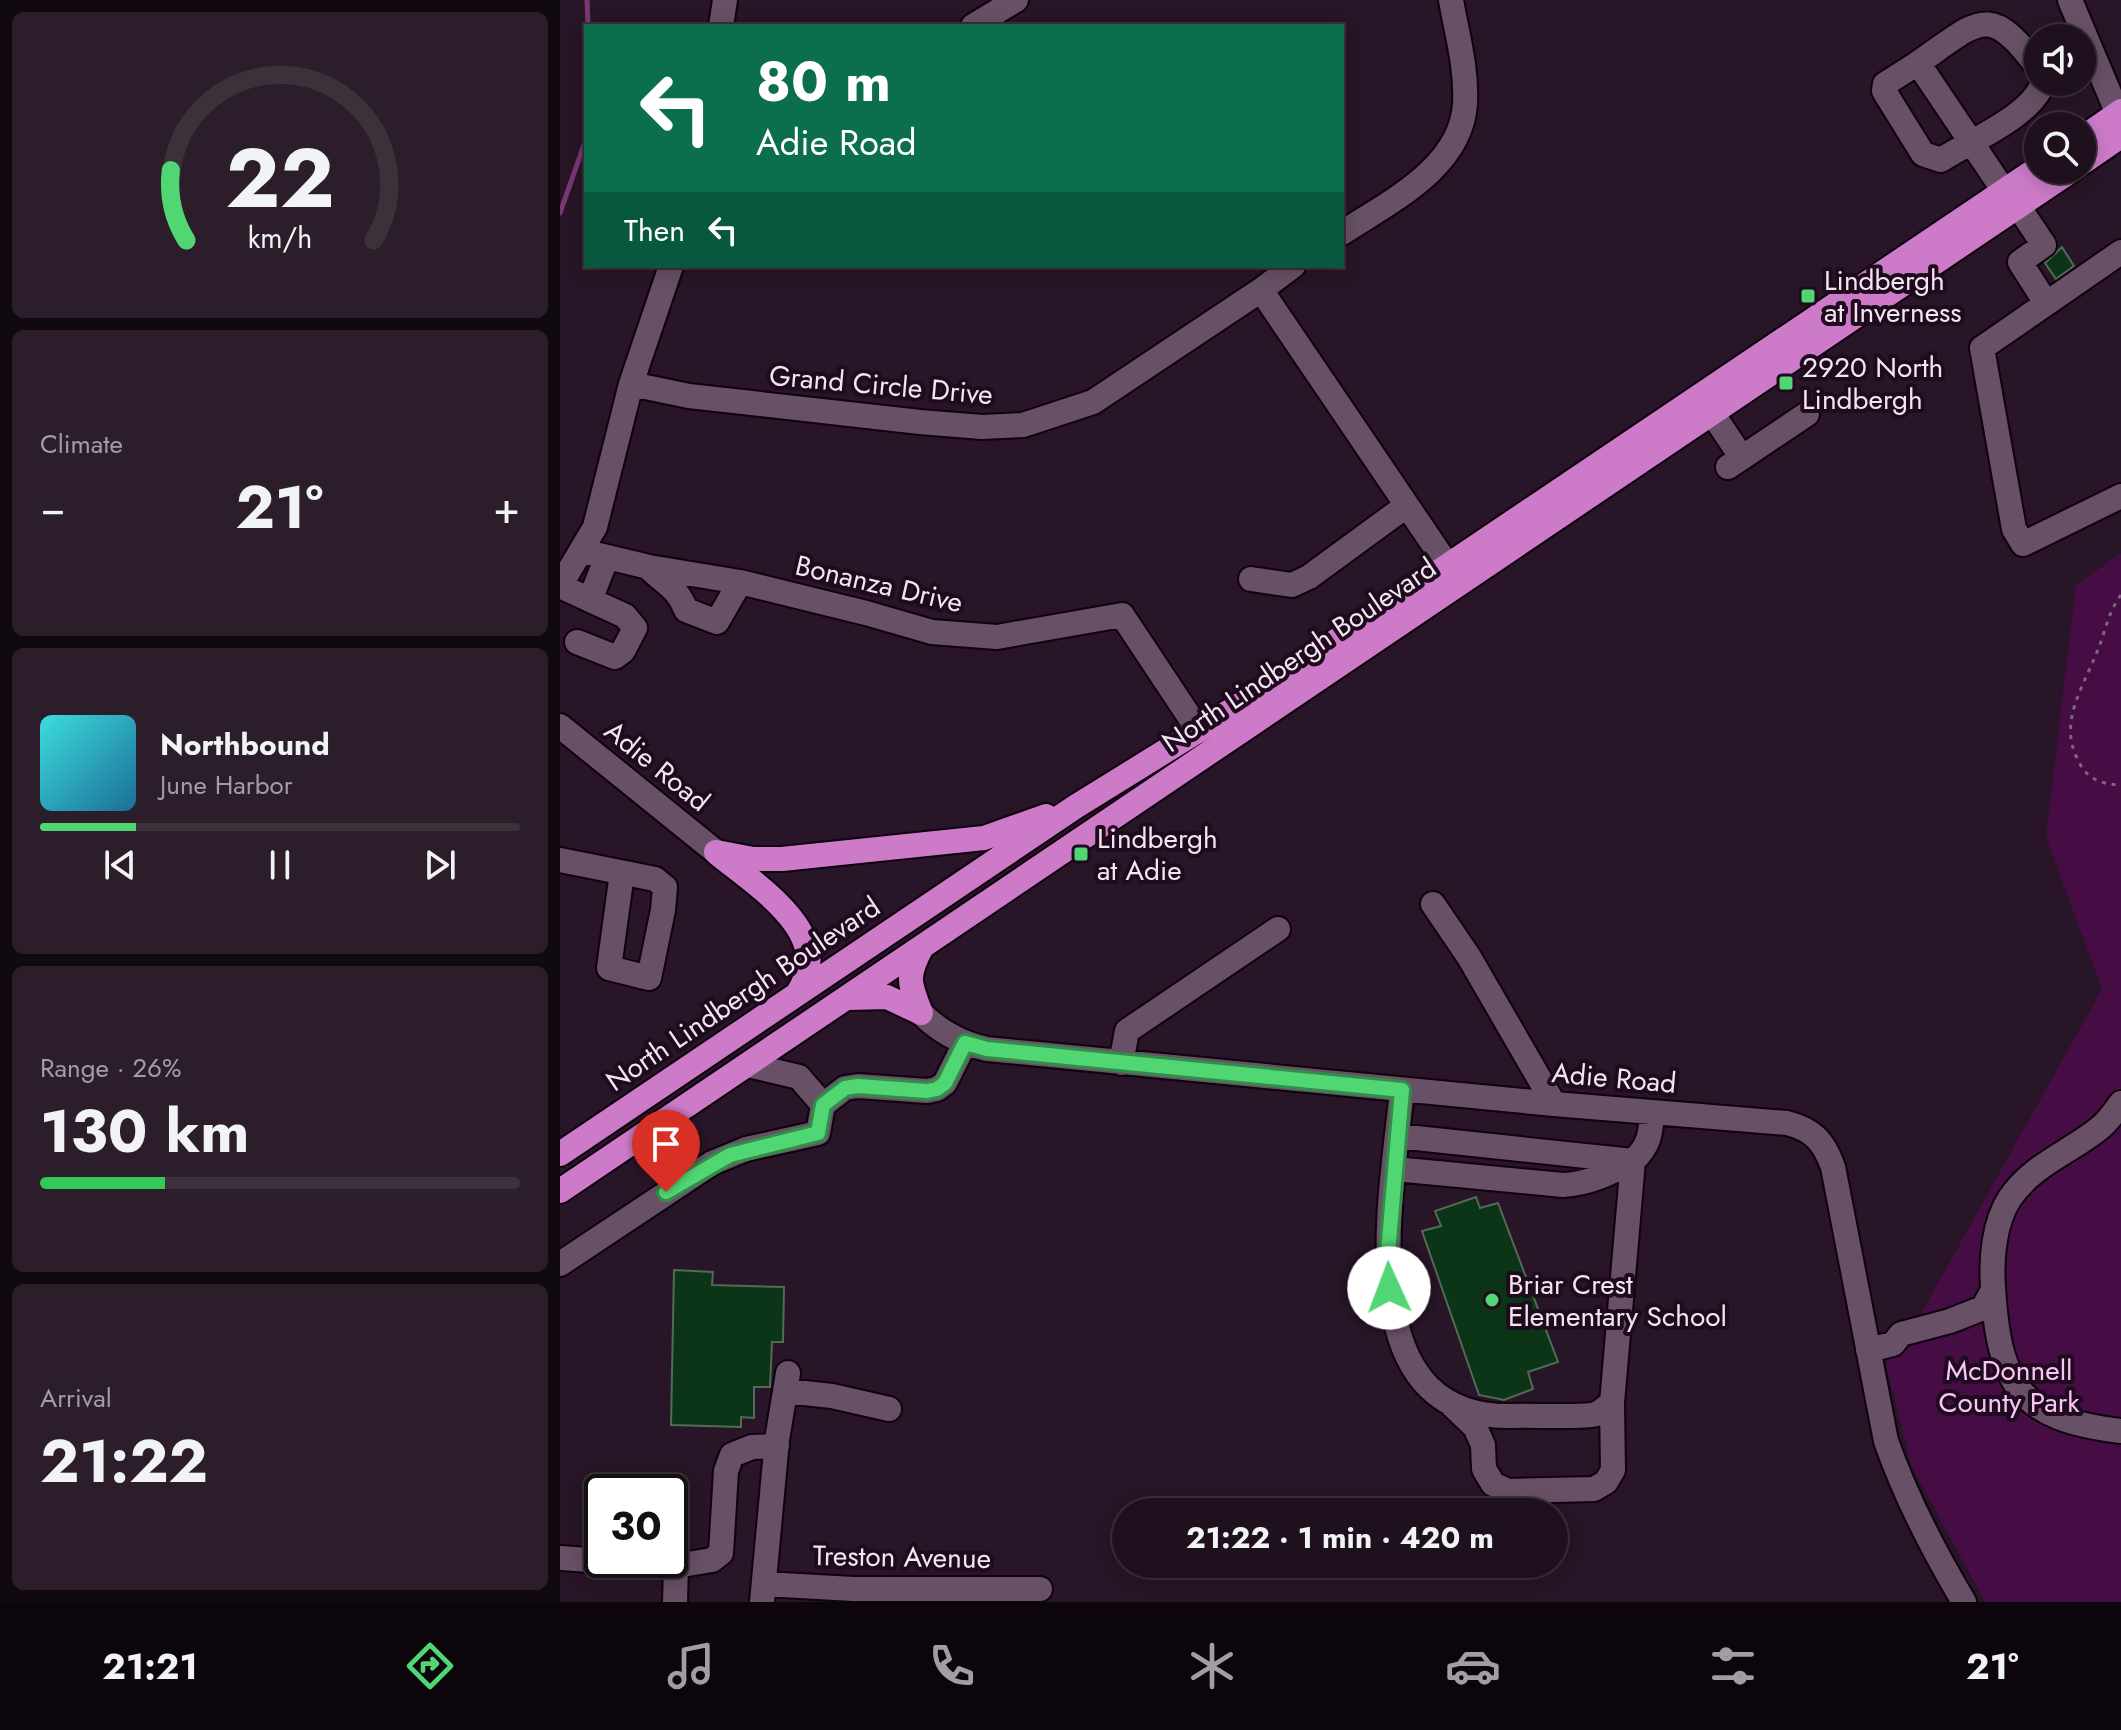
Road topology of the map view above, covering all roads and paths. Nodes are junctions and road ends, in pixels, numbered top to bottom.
1 (725, 0) edge
2 (1016, 0) edge
3 (1451, 0) edge
4 (2070, 0) edge
5 (721, 24) edge
6 (976, 24) edge
7 (2024, 50) edge
8 (1918, 63) junction
9 (2036, 96) edge
10 (2120, 120) edge
11 (2096, 131) edge
12 (1971, 141) junction
13 (2096, 147) edge
14 (2024, 184) edge
15 (2042, 184) edge
16 (2011, 198) junction
17 (1344, 232) edge
18 (2121, 252) edge
19 (670, 268) edge
20 (1290, 268) edge
21 (1261, 290) junction
22 (2046, 303) junction
23 (631, 384) junction
24 (1712, 413) junction
25 (1807, 414) dead end
26 (2121, 496) edge
27 (1406, 506) junction
28 (582, 551) junction
29 (607, 557) junction
30 (1448, 566) junction
31 (649, 567) junction
32 (1251, 579) dead end
33 (740, 582) junction
34 (560, 586) edge
35 (2121, 595) edge
36 (590, 600) junction
37 (577, 642) dead end
38 (560, 726) edge
39 (1199, 731) junction
40 (2121, 785) edge
41 (1075, 807) junction
42 (716, 852) junction
43 (560, 860) edge
44 (622, 873) dead end
45 (1433, 904) dead end
46 (1278, 929) dead end
47 (922, 947) junction
48 (797, 994) junction
49 (846, 998) junction
50 (921, 1013) junction
51 (965, 1043) junction
52 (1121, 1063) junction
53 (748, 1065) junction
54 (1402, 1090) junction
55 (2121, 1103) edge
56 (1554, 1104) junction
57 (823, 1105) junction
58 (1652, 1112) junction
59 (1397, 1136) junction
60 (560, 1154) edge
61 (1633, 1161) junction
62 (1395, 1169) junction
63 (560, 1191) edge
64 (560, 1264) edge
65 (1993, 1290) junction
66 (1893, 1344) junction
67 (1998, 1346) junction
68 (1868, 1350) junction
69 (1612, 1403) junction
70 (1452, 1405) junction
71 (889, 1409) dead end
72 (2121, 1431) edge
73 (777, 1446) junction
74 (560, 1558) edge
75 (584, 1560) edge
76 (688, 1564) edge
77 (676, 1578) edge
78 (1040, 1589) dead end
79 (763, 1593) edge
80 (675, 1602) edge
81 (1964, 1602) edge

1 - 5 street
2 - 6 street
3 - 17 street
4 - 10 street
7 - 8 street
8 - 12 street
8 - 12 street
9 - 12 street
10 - 11 highway
10 - 13 highway
12 - 16 street
14 - 16 highway, North Lindbergh Boulevard
15 - 16 highway, North Lindbergh Boulevard
16 - 22 street
16 - 24 highway, North Lindbergh Boulevard
16 - 30 highway, North Lindbergh Boulevard
18 - 22 street
19 - 23 street
20 - 21 street, Grand Circle Drive
21 - 23 street, Grand Circle Drive
21 - 27 street
22 - 26 street
23 - 28 street
24 - 25 street
24 - 47 highway, North Lindbergh Boulevard
27 - 30 street
27 - 32 street
28 - 29 street, Bonanza Drive
28 - 34 street
29 - 31 street, Bonanza Drive
29 - 36 street
30 - 39 highway, North Lindbergh Boulevard
31 - 33 street, Bonanza Drive
31 - 33 street
33 - 39 street, Bonanza Drive
34 - 36 street
35 - 40 path
36 - 37 street
38 - 42 street, Adie Road
39 - 41 highway, North Lindbergh Boulevard
41 - 42 highway
41 - 48 highway, North Lindbergh Boulevard
42 - 48 highway
43 - 44 street
45 - 56 street
46 - 52 street
47 - 49 highway, North Lindbergh Boulevard
47 - 50 highway
48 - 60 highway, North Lindbergh Boulevard
49 - 50 highway
49 - 53 highway, North Lindbergh Boulevard
50 - 51 street, Adie Road
51 - 52 street, Adie Road
51 - 57 street
52 - 54 street, Adie Road
53 - 57 street
53 - 63 highway, North Lindbergh Boulevard
54 - 56 street, Adie Road
54 - 59 street
55 - 65 street
56 - 58 street, Adie Road
57 - 64 street
58 - 61 street
58 - 68 street, Adie Road
59 - 61 street
59 - 62 street
61 - 62 street
61 - 69 street
62 - 70 street
65 - 66 street
65 - 67 street
66 - 67 street
66 - 68 street
67 - 72 street
68 - 81 street, Adie Road
69 - 70 street
69 - 70 street
71 - 73 street
73 - 76 street
73 - 79 street
74 - 75 street
77 - 80 street
78 - 79 street, Treston Avenue

